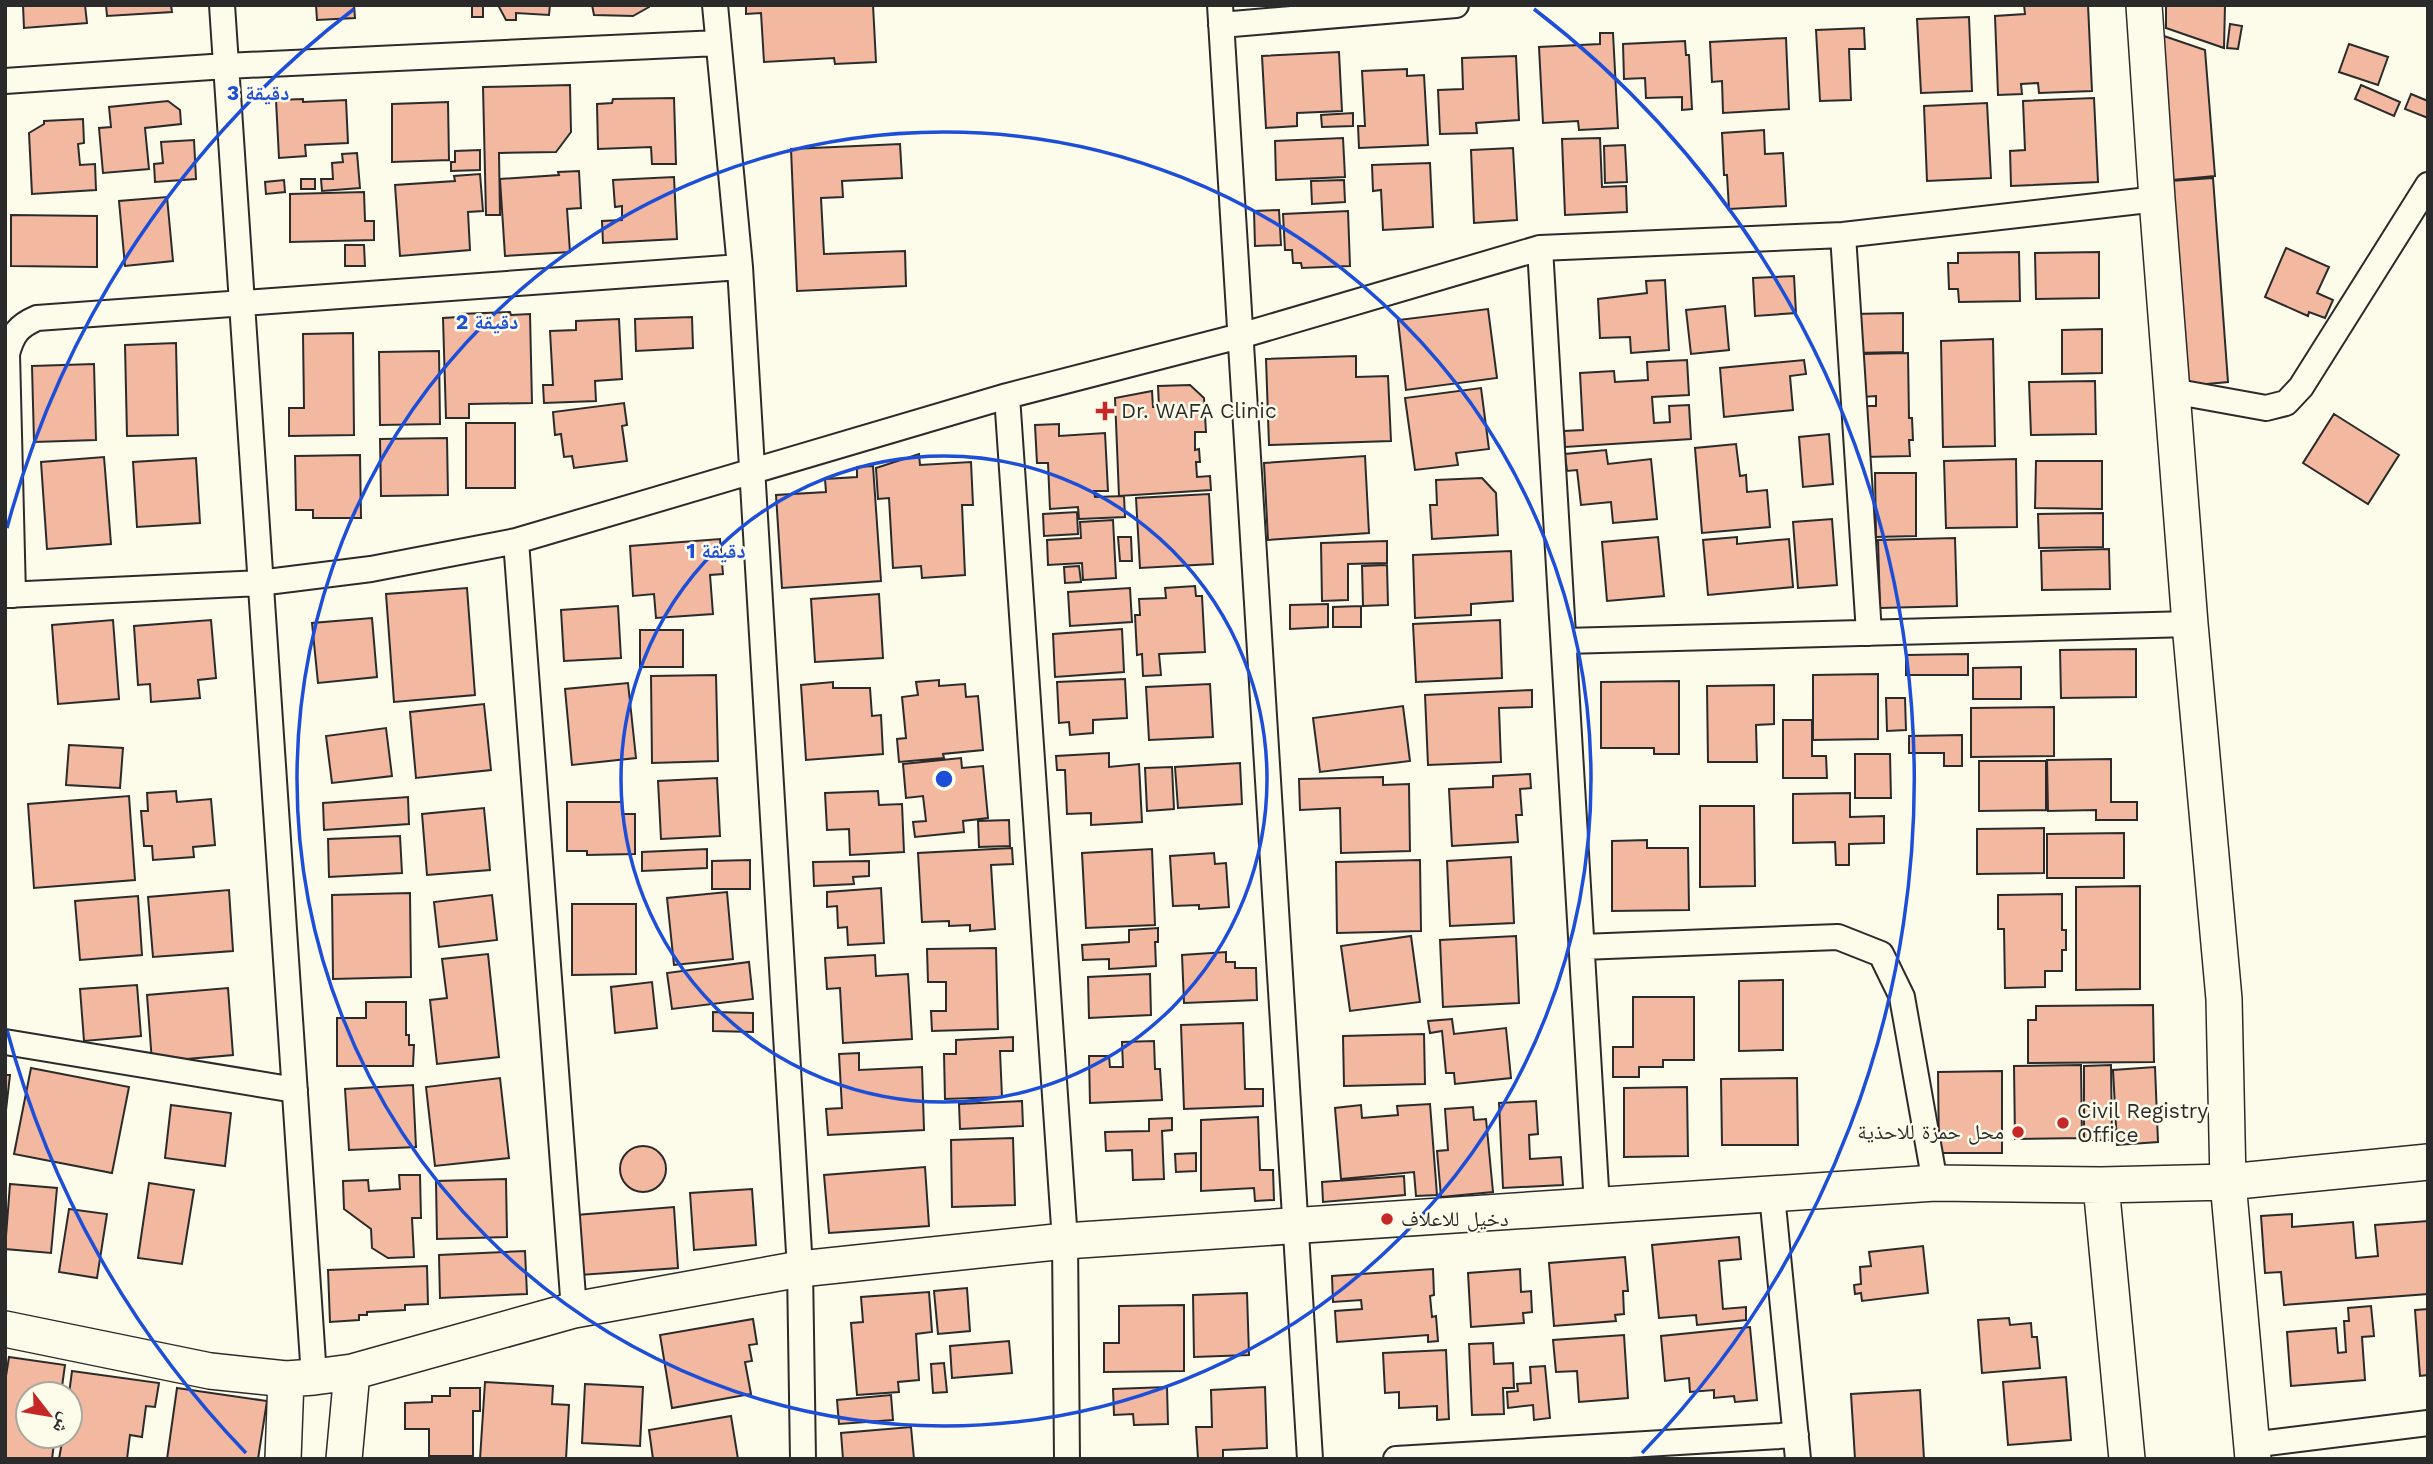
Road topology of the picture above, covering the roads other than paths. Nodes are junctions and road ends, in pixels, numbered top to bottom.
1 (222, 5) edge
2 (715, 5) edge
3 (1456, 5) edge
4 (2144, 5) edge
5 (1220, 15) edge
6 (718, 43) junction
7 (226, 66) junction
8 (5, 81) edge
9 (2428, 185) edge
10 (2157, 199) junction
11 (1843, 235) junction
12 (1540, 248) junction
13 (740, 267) junction
14 (240, 303) junction
15 (1240, 336) junction
16 (2172, 391) junction
17 (1007, 396) junction
18 (751, 471) junction
19 (516, 541) junction
20 (259, 583) junction
21 (9, 595) edge
22 (2190, 624) junction
23 (1869, 633) junction
24 (1564, 641) junction
25 (1581, 947) junction
26 (5, 1042) edge
27 (295, 1090) junction
28 (2428, 1162) edge
29 (2228, 1182) junction
30 (1936, 1183) junction
31 (2101, 1185) junction
32 (1772, 1195) junction
33 (1597, 1206) junction
34 (1295, 1226) junction
35 (1065, 1241) junction
36 (800, 1269) junction
37 (574, 1310) junction
38 (5, 1329) edge
39 (352, 1371) junction
40 (300, 1378) junction
41 (2428, 1423) edge
42 (1797, 1447) edge
43 (2252, 1452) edge
44 (283, 1459) edge
45 (344, 1459) edge
46 (803, 1459) edge
47 (1067, 1459) edge
48 (1310, 1459) edge
49 (1396, 1459) edge
50 (2127, 1459) edge

1 - 7 street
2 - 6 street
3 - 5 street
4 - 10 street
5 - 15 street
6 - 7 street
6 - 13 street
7 - 8 street
7 - 14 street
9 - 16 street
10 - 11 street
10 - 16 street
11 - 12 street
11 - 23 street
12 - 15 street
12 - 24 street
13 - 14 street
13 - 18 street
14 - 20 street
14 - 21 street
15 - 17 street
15 - 34 street
16 - 22 street
17 - 18 street
17 - 35 street
18 - 19 street
18 - 36 street
19 - 20 street
19 - 37 street
20 - 21 street
20 - 27 street
22 - 23 street
22 - 29 street
23 - 24 street
24 - 25 street
25 - 30 street
25 - 33 street
26 - 27 street
27 - 40 street
28 - 29 street
29 - 31 street
29 - 43 street
30 - 31 street
30 - 32 street
31 - 50 street
32 - 33 street
32 - 42 street
33 - 34 street
34 - 35 street
34 - 48 street
35 - 36 street
35 - 47 street
36 - 37 street
36 - 46 street
37 - 39 street
38 - 40 street
39 - 40 street
39 - 45 street
40 - 44 street
41 - 43 street
42 - 49 street

